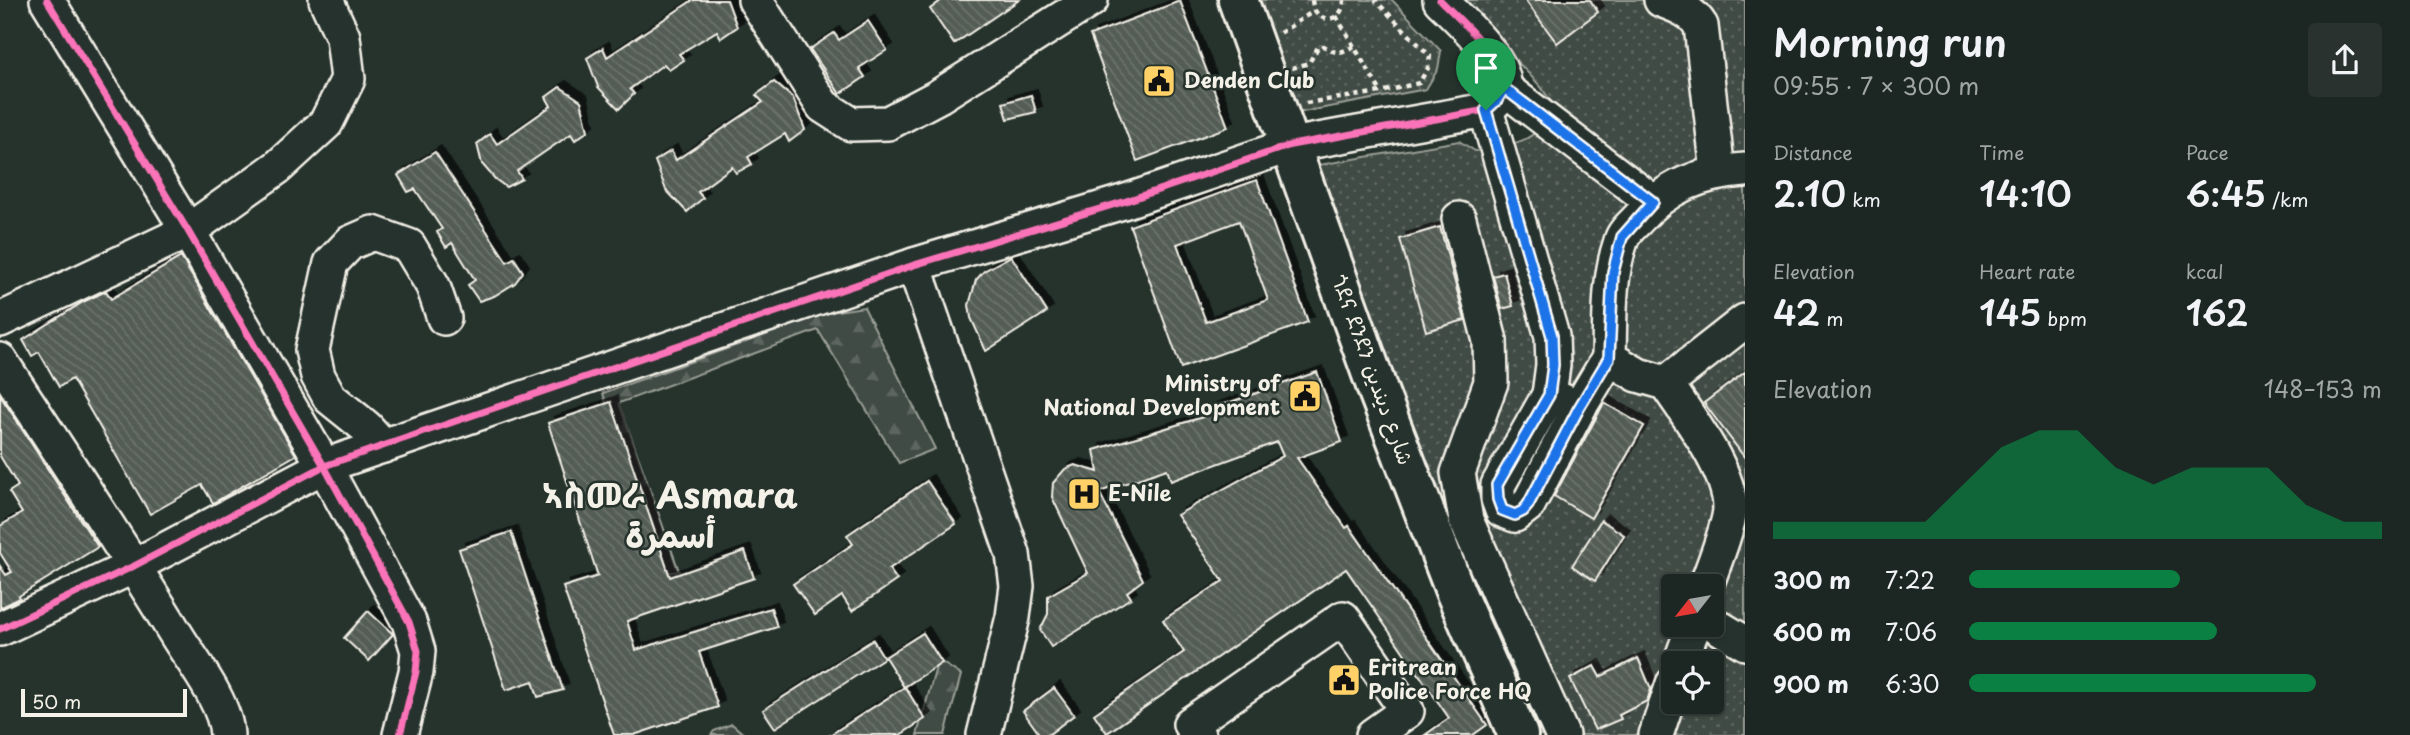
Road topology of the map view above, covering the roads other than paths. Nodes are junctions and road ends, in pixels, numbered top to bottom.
1 (47, 0) edge
2 (326, 0) edge
3 (755, 0) edge
4 (1091, 0) edge
5 (1238, 0) edge
6 (1440, 0) edge
7 (1661, 0) edge
8 (1495, 99) junction
9 (1291, 145) junction
10 (1731, 171) edge
11 (1653, 202) junction
12 (1459, 219) dead end
13 (188, 231) junction
14 (914, 265) junction
15 (444, 318) dead end
16 (0, 320) edge
17 (1745, 321) edge
18 (1609, 358) junction
19 (0, 360) edge
20 (1666, 383) junction
21 (383, 446) junction
22 (324, 466) junction
23 (134, 566) junction
24 (1710, 574) edge
25 (0, 629) edge
26 (1724, 630) edge
27 (1745, 643) edge
28 (1663, 714) edge
29 (227, 735) edge
30 (400, 735) edge
31 (984, 735) edge
32 (1198, 735) edge
33 (1373, 735) edge
34 (1517, 735) edge
35 (1562, 735) edge
36 (1656, 735) edge

1 - 13 street
2 - 13 street
3 - 4 street
5 - 9 main road, ጎደና ደንደን شارع ديندين
6 - 8 street
7 - 10 street
8 - 9 street
8 - 11 street
8 - 18 street
9 - 14 street
9 - 34 main road, ጎደና ደንደን شارع ديندين
10 - 11 street
11 - 18 street
12 - 35 street
13 - 16 street
13 - 22 street
14 - 21 street
14 - 31 street
15 - 21 street
17 - 20 street
18 - 20 street
19 - 23 street
20 - 24 street
21 - 22 street
22 - 23 street
22 - 30 street
23 - 25 street
23 - 29 street
26 - 27 street
28 - 36 street
32 - 33 street

